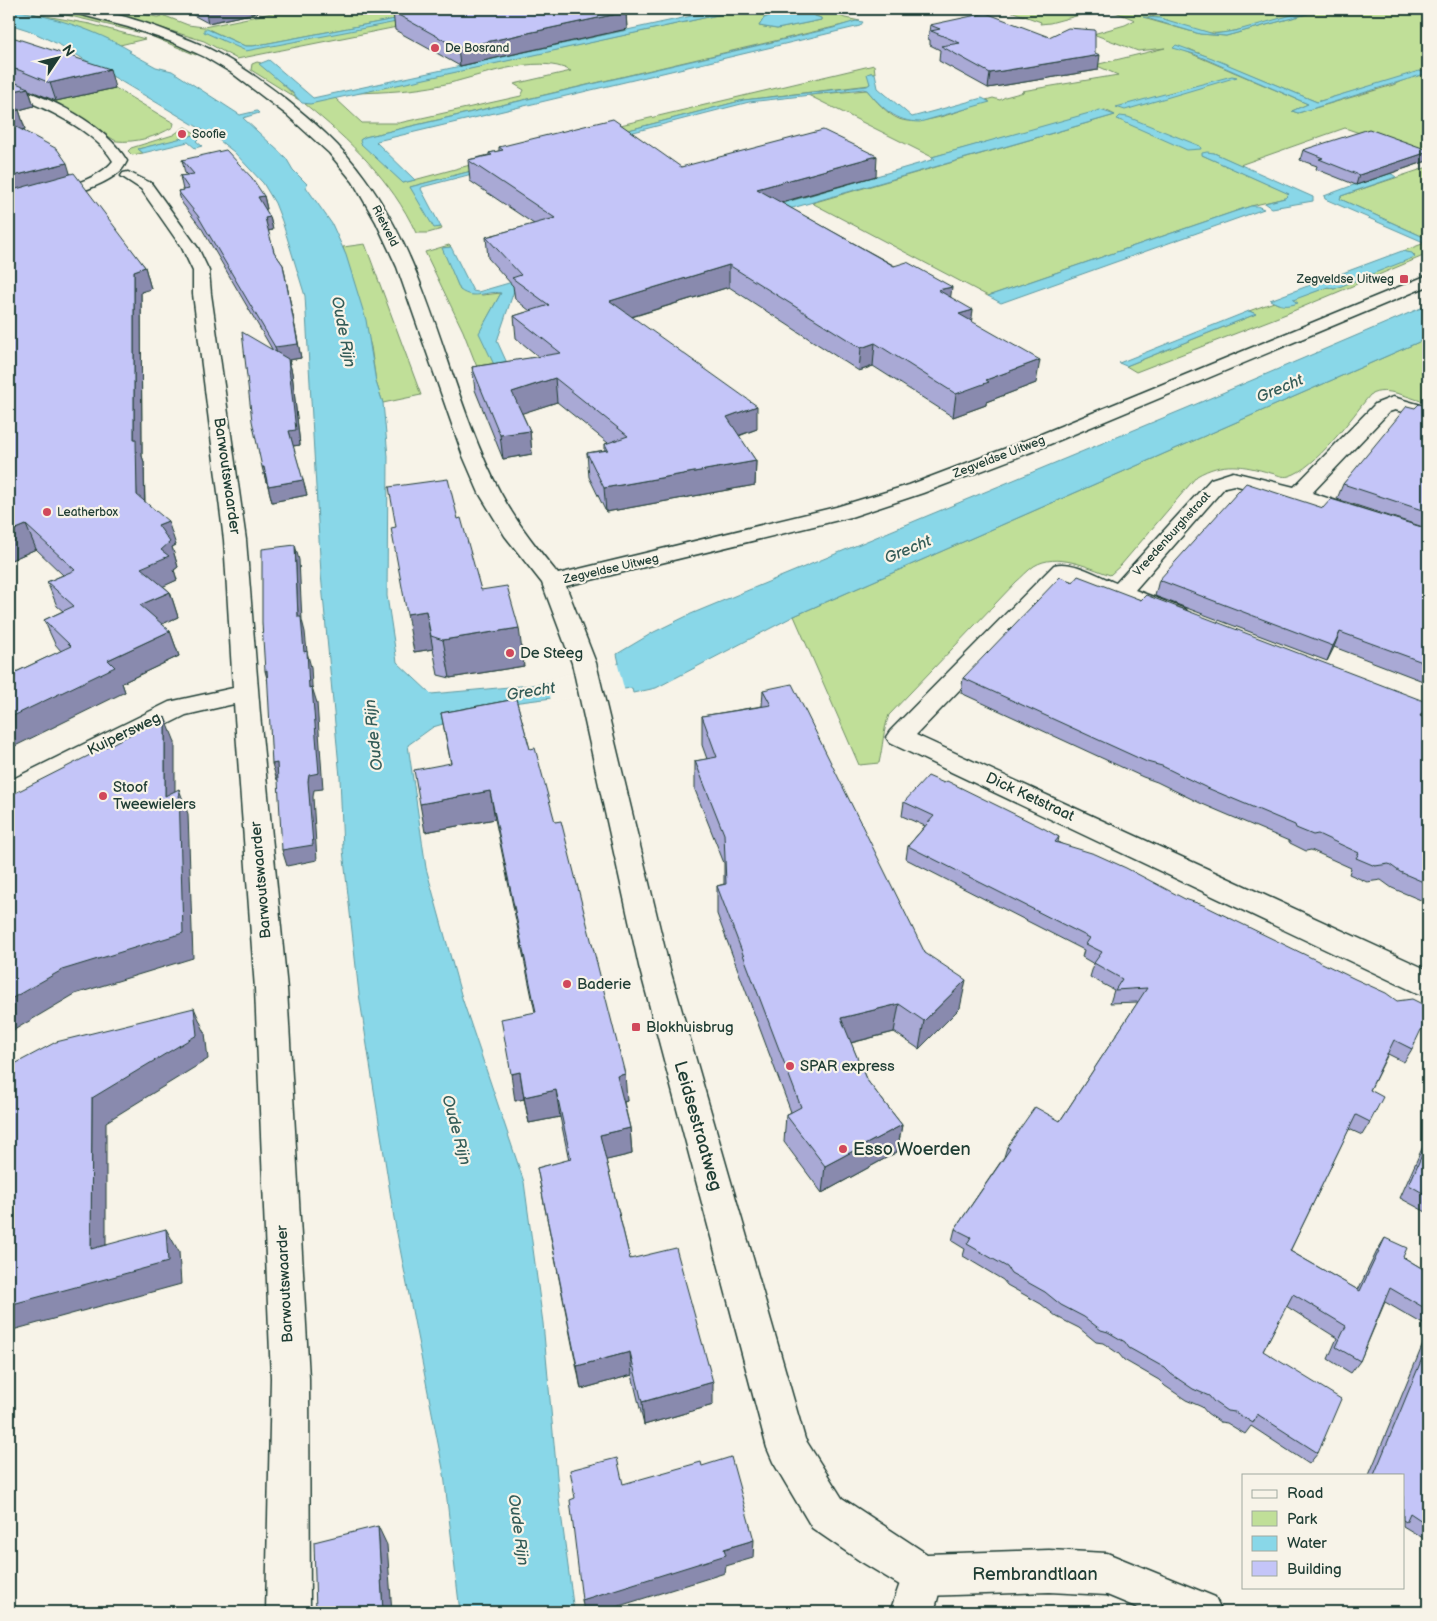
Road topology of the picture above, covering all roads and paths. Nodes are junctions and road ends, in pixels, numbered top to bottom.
1 (71, 9) edge
2 (9, 90) edge
3 (120, 175) junction
4 (9, 206) edge
5 (1428, 280) edge
6 (1428, 413) edge
7 (1298, 495) junction
8 (1428, 538) edge
9 (553, 582) junction
10 (1120, 592) junction
11 (1202, 623) edge
12 (245, 693) junction
13 (9, 792) edge
14 (1428, 984) edge
15 (918, 1594) edge
16 (288, 1612) edge
17 (1200, 1612) edge

1 - 9 street, Rietveld
2 - 3 street
3 - 4 street
3 - 12 street, Barwoutswaarder
5 - 9 street, Zegveldse Uitweg
6 - 7 street
7 - 8 street, Vreedenburghstraat
7 - 10 street, Vreedenburghstraat
9 - 15 street, Leidsestraatweg
10 - 11 street
10 - 14 street, Dick Ketstraat
12 - 13 street, Kuipersweg
12 - 16 street, Barwoutswaarder
15 - 17 street, Rembrandtlaan

